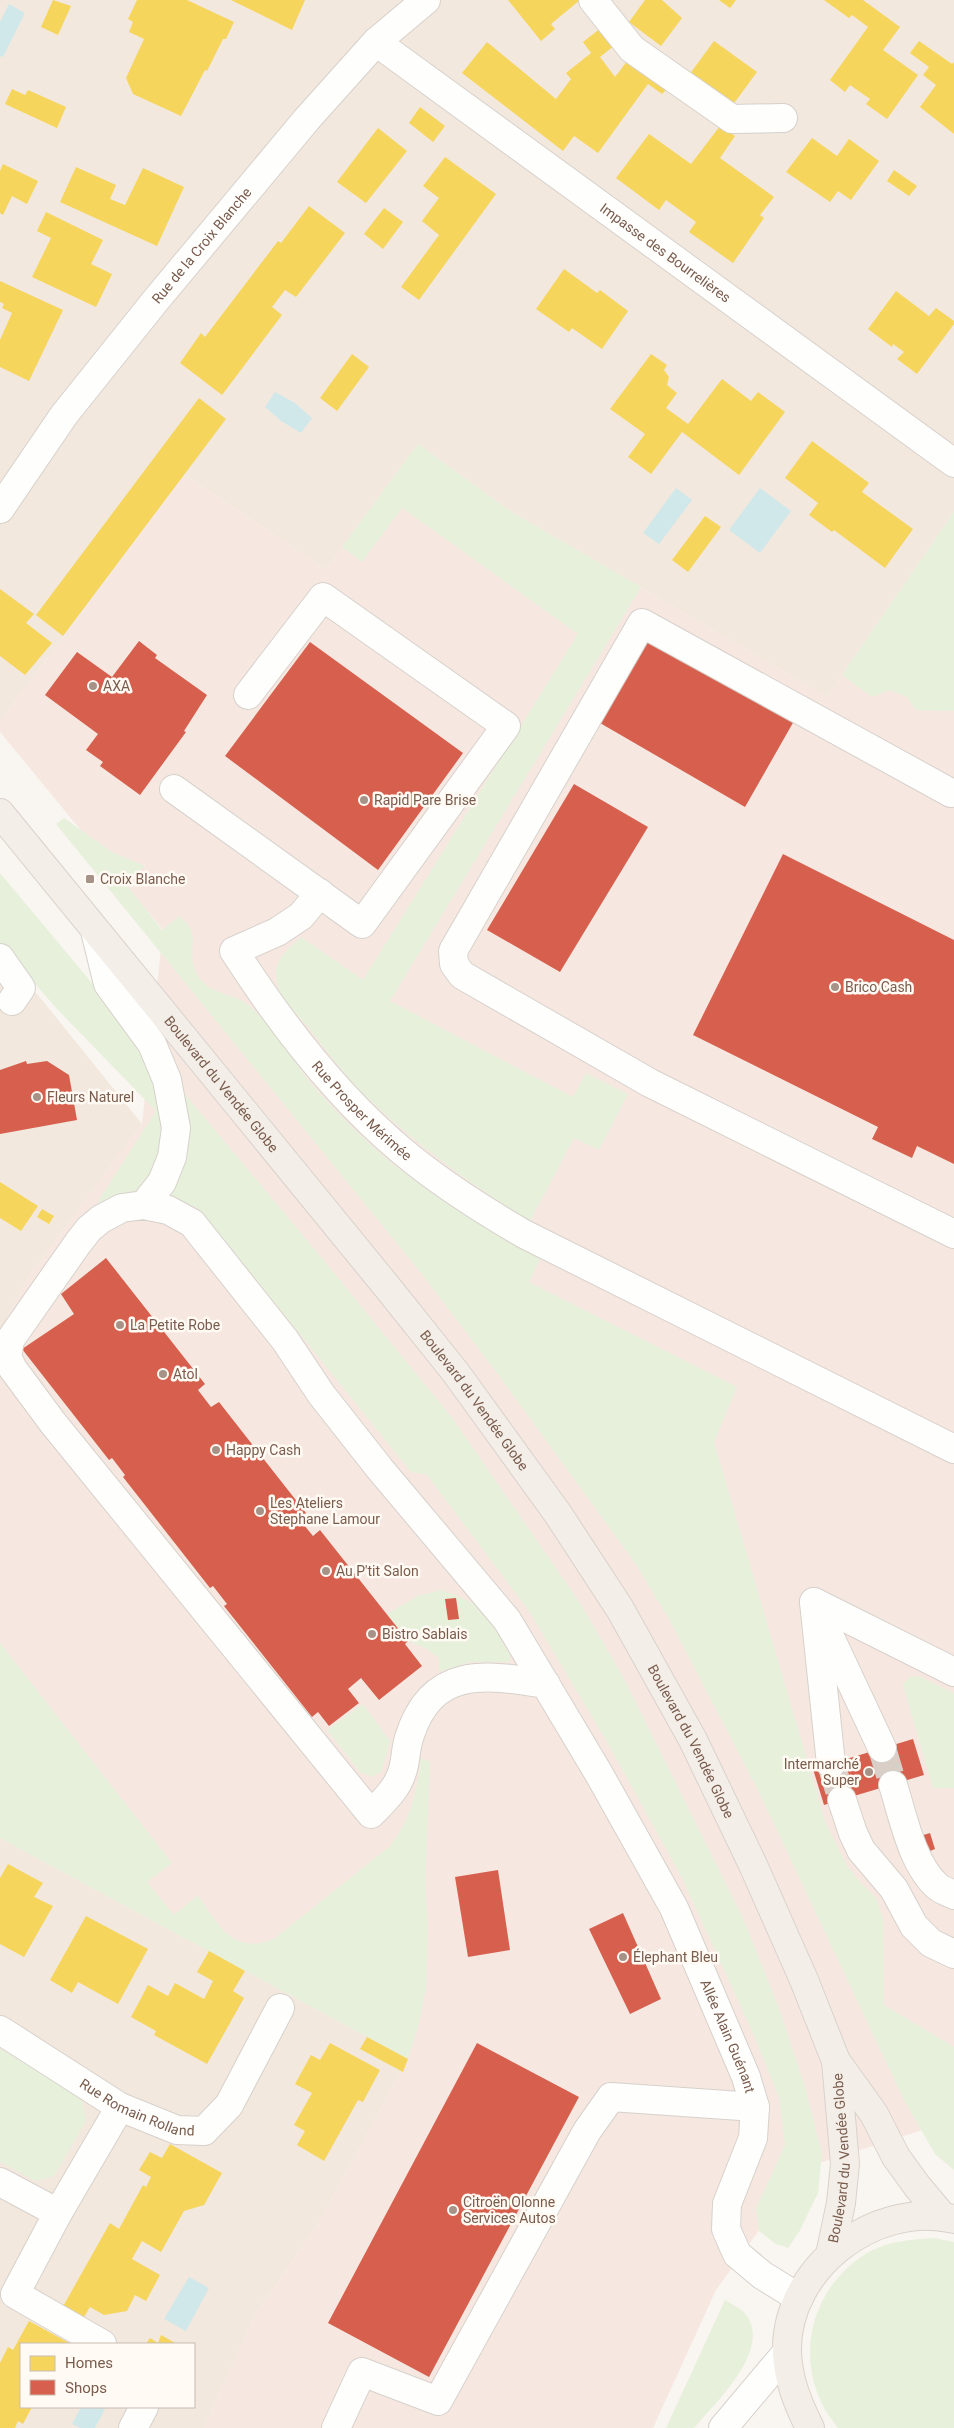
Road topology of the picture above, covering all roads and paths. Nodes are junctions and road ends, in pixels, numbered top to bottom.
1 (426, 0) edge
2 (594, 0) edge
3 (376, 42) junction
4 (782, 118) dead end
5 (954, 464) edge
6 (0, 509) edge
7 (248, 696) dead end
8 (174, 789) dead end
9 (951, 793) dead end
10 (0, 813) edge
11 (320, 893) junction
12 (95, 931) junction
13 (0, 958) edge
14 (12, 1001) dead end
15 (144, 1205) junction
16 (954, 1234) edge
17 (954, 1449) edge
18 (814, 1602) junction
19 (954, 1672) edge
20 (546, 1684) junction
21 (882, 1748) tunnel mouth
22 (831, 1764) tunnel mouth
23 (893, 1784) tunnel mouth
24 (842, 1800) tunnel mouth
25 (894, 1889) junction
26 (946, 1891) edge
27 (954, 1954) edge
28 (280, 2008) dead end
29 (0, 2030) edge
30 (836, 2061) junction
31 (120, 2107) junction
32 (754, 2107) junction
33 (0, 2182) edge
34 (58, 2213) junction
35 (948, 2218) edge
36 (830, 2255) junction
37 (799, 2298) junction
38 (100, 2343) edge
39 (787, 2352) junction
40 (143, 2408) edge
41 (133, 2428) edge
42 (336, 2428) edge
43 (722, 2428) edge
44 (810, 2428) edge

1 - 3 street, Rue de la Croix Blanche
2 - 4 street
3 - 5 street, Impasse des Bourrelières
3 - 6 street, Rue de la Croix Blanche
7 - 11 street
8 - 11 street
9 - 16 street
10 - 12 main road, Boulevard du Vendée Globe
11 - 17 street, Rue Prosper Mérimée
12 - 15 street
12 - 30 main road, Boulevard du Vendée Globe
13 - 14 street
15 - 20 street, Allée Alain Guénant
15 - 20 street
18 - 19 street
18 - 21 street
18 - 22 street
20 - 32 street, Allée Alain Guénant
23 - 26 street
24 - 25 street
25 - 26 street
25 - 27 street
28 - 31 street, Rue Romain Rolland
29 - 31 street, Rue Romain Rolland
30 - 35 main road, Boulevard du Vendée Globe
30 - 36 main road, Boulevard du Vendée Globe
31 - 34 street
32 - 37 street, Allée Alain Guénant
32 - 42 street
33 - 34 street
34 - 38 street
35 - 36 main road
36 - 37 main road
37 - 39 main road
39 - 43 street
39 - 44 main road
40 - 41 street

